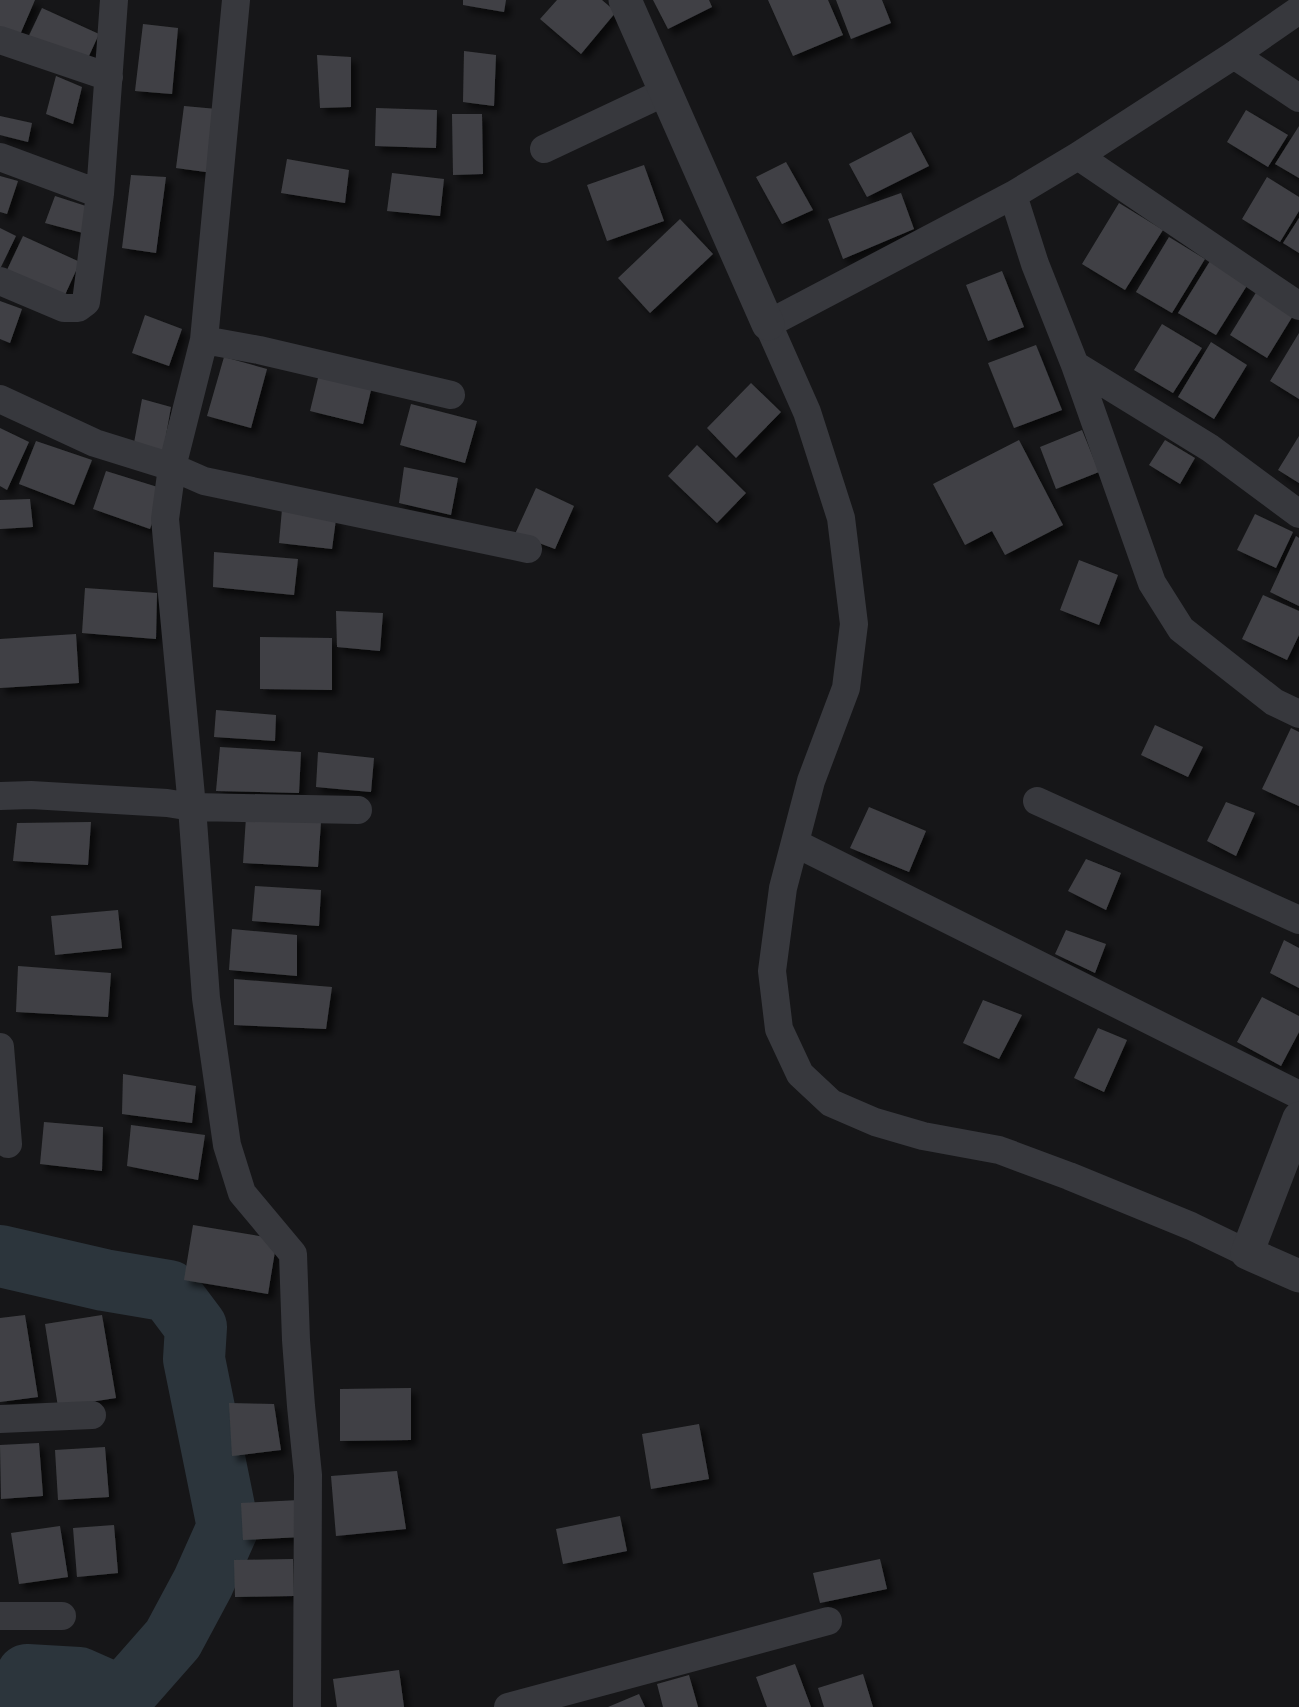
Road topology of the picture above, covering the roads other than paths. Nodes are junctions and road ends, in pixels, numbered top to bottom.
1 (114, 0) edge
2 (236, 0) edge
3 (625, 0) edge
4 (1299, 10) edge
5 (0, 40) edge
6 (1234, 55) junction
7 (109, 77) junction
8 (665, 92) junction
9 (1299, 98) edge
10 (544, 150) dead end
11 (1078, 156) junction
12 (0, 157) edge
13 (100, 194) junction
14 (1013, 195) junction
15 (0, 281) edge
16 (1299, 306) edge
17 (768, 324) junction
18 (204, 340) junction
19 (1075, 365) junction
20 (451, 395) dead end
21 (0, 399) edge
22 (172, 466) junction
23 (1299, 514) edge
24 (528, 549) dead end
25 (1299, 714) edge
26 (0, 796) edge
27 (1037, 801) dead end
28 (192, 807) junction
29 (357, 810) dead end
30 (795, 843) junction
31 (1299, 920) edge
32 (0, 1047) edge
33 (1299, 1095) edge
34 (1299, 1118) edge
35 (8, 1144) dead end
36 (1247, 1252) junction
37 (1299, 1276) edge
38 (92, 1414) dead end
39 (0, 1419) edge
40 (0, 1616) edge
41 (62, 1616) dead end
42 (828, 1621) dead end
43 (307, 1707) edge
44 (508, 1707) edge

1 - 7 street
2 - 18 street
3 - 8 street
4 - 6 street
5 - 7 street
6 - 9 street
6 - 11 street
7 - 13 street
8 - 10 street
8 - 17 street
11 - 14 street
11 - 16 street
12 - 13 street
13 - 15 street
14 - 17 street
14 - 19 street
17 - 30 street
18 - 20 street
18 - 22 street
19 - 23 street
19 - 25 street
21 - 22 street
22 - 24 street
22 - 28 street
26 - 28 street
27 - 31 street
28 - 29 street
28 - 43 street
30 - 33 street
30 - 36 street
32 - 35 street
34 - 36 street
36 - 37 street
38 - 39 street
40 - 41 street
42 - 44 street

